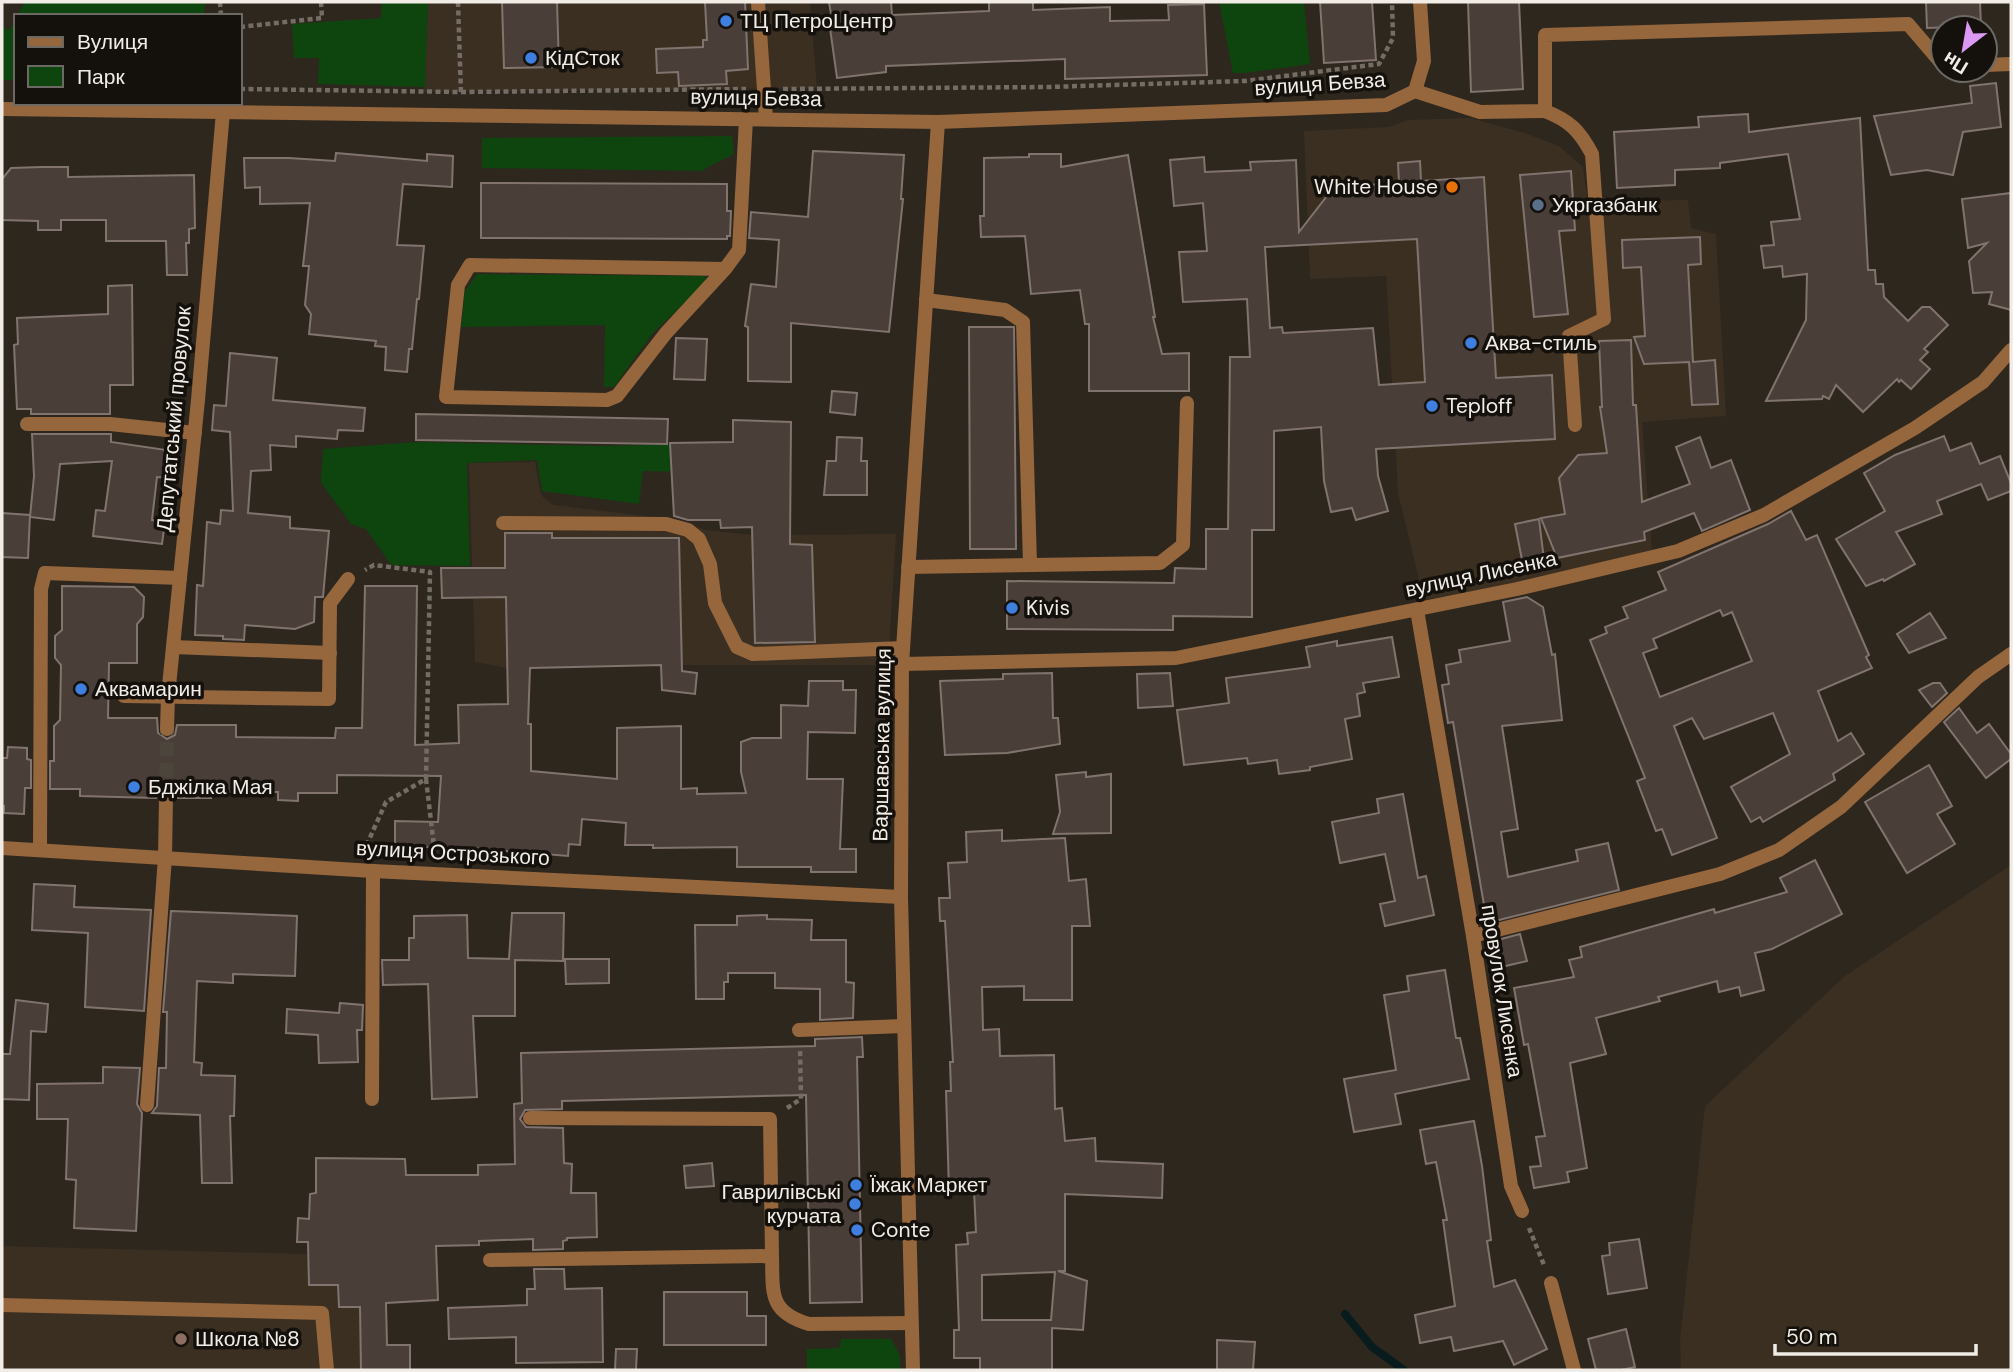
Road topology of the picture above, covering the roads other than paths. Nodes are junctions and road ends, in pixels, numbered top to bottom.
1 (758, 2) edge
2 (1420, 2) edge
3 (1929, 49) edge
4 (1415, 92) junction
5 (2, 109) edge
6 (1545, 111) junction
7 (223, 112) junction
8 (746, 119) junction
9 (766, 119) junction
10 (938, 121) junction
11 (725, 268) junction
12 (926, 300) junction
13 (2011, 350) edge
14 (1186, 403) dead end
15 (27, 424) dead end
16 (1575, 425) dead end
17 (195, 433) junction
18 (503, 523) dead end
19 (1030, 564) junction
20 (908, 567) junction
21 (180, 578) junction
22 (348, 579) road end
23 (1417, 610) junction
24 (173, 647) junction
25 (903, 648) junction
26 (330, 653) junction
27 (2011, 654) edge
28 (902, 664) junction
29 (124, 696) dead end
30 (168, 696) junction
31 (167, 729) tunnel mouth
32 (166, 798) tunnel mouth
33 (2, 848) edge
34 (40, 850) junction
35 (166, 857) junction
36 (373, 870) junction
37 (901, 897) junction
38 (1473, 936) junction
39 (904, 1026) junction
40 (799, 1030) road end
41 (372, 1100) dead end
42 (146, 1105) dead end
43 (530, 1118) dead end
44 (1522, 1211) road end
45 (772, 1255) junction
46 (490, 1260) dead end
47 (1550, 1283) road end
48 (2, 1306) edge
49 (911, 1323) junction
50 (327, 1370) edge
51 (913, 1370) edge
52 (1574, 1370) edge

1 - 9 street
2 - 4 street, вулиця Бевза
3 - 6 street
4 - 6 street
4 - 10 street, вулиця Бевза
5 - 7 street, вулиця Бевза
6 - 16 street
7 - 8 street, вулиця Бевза
7 - 17 street, Депутатський провулок
8 - 9 street, вулиця Бевза
8 - 11 street
9 - 10 street, вулиця Бевза
10 - 12 street, Варшавська вулиця
11 - 11 street
12 - 19 street
12 - 20 street, Варшавська вулиця
13 - 23 street, вулиця Лисенка
14 - 19 street
15 - 17 street
17 - 21 street, Депутатський провулок
18 - 25 street
19 - 20 street
20 - 25 street, Варшавська вулиця
21 - 24 street, Депутатський провулок
21 - 34 street
22 - 26 street
23 - 28 street, вулиця Лисенка
23 - 38 street, провулок Лисенка
24 - 26 street
24 - 30 street, Депутатський провулок
25 - 28 street, Варшавська вулиця
26 - 30 street
27 - 38 street
28 - 37 street, Варшавська вулиця
29 - 30 street
30 - 31 street, Депутатський провулок
32 - 35 street
33 - 34 street, вулиця Острозького
34 - 35 street, вулиця Острозького
35 - 36 street, вулиця Острозького
35 - 42 street
36 - 37 street, вулиця Острозького
36 - 41 street
37 - 39 street, Варшавська вулиця
38 - 44 street, провулок Лисенка
39 - 40 street
39 - 49 street, Варшавська вулиця
43 - 45 street
45 - 46 street
45 - 49 street
47 - 52 street
48 - 50 street
49 - 51 street, Варшавська вулиця

